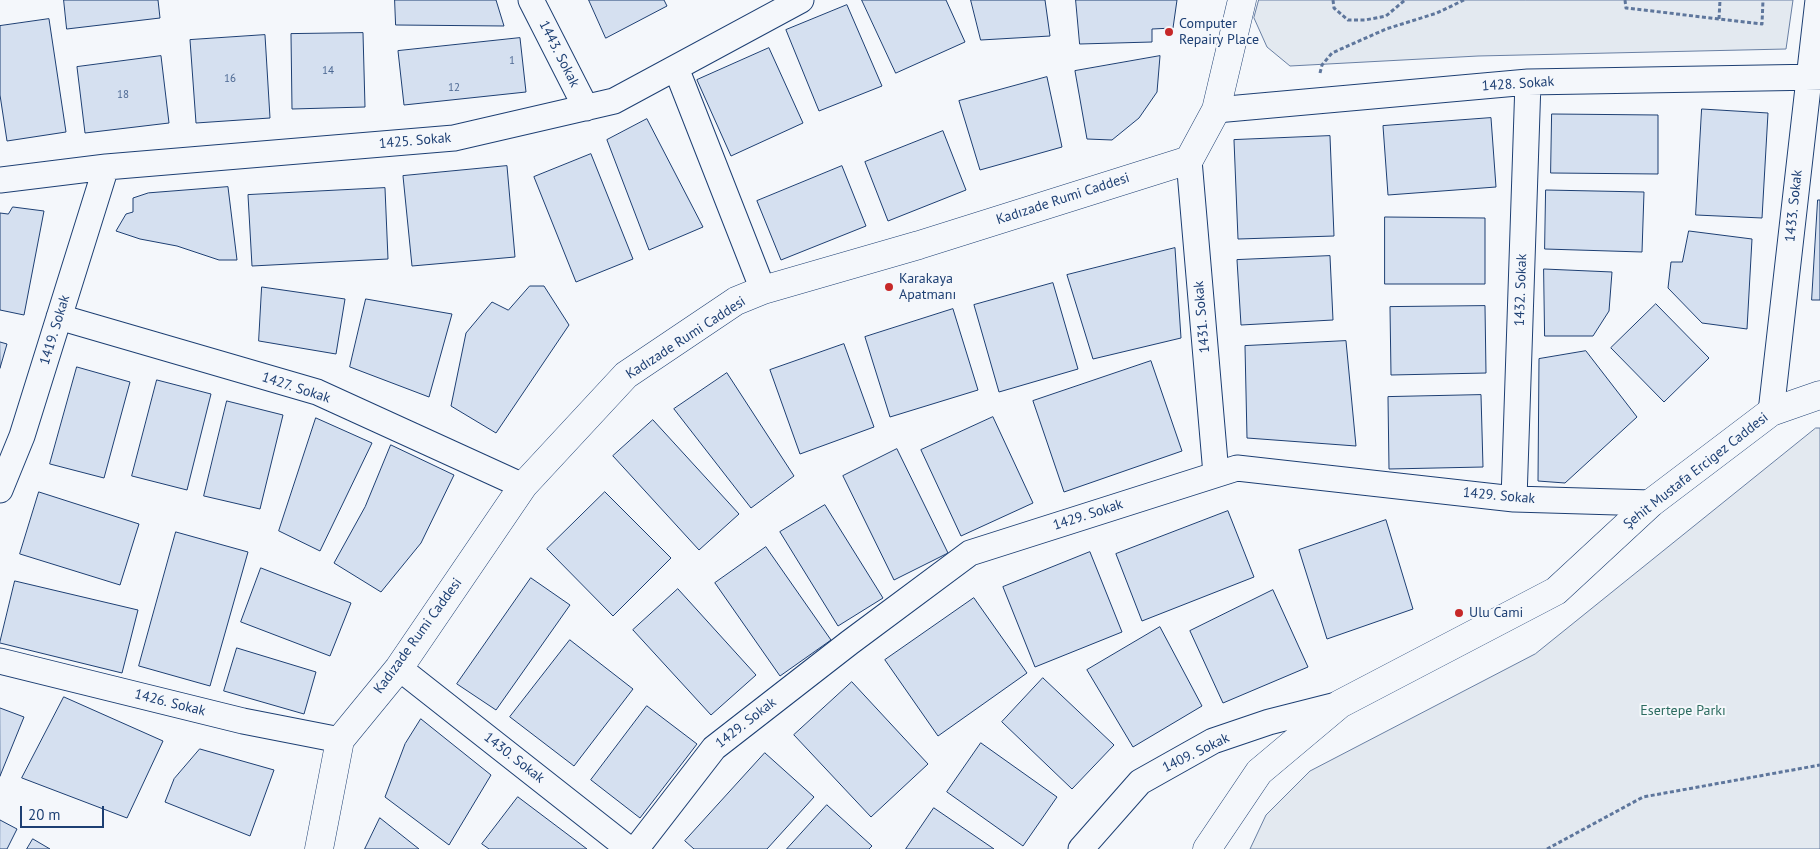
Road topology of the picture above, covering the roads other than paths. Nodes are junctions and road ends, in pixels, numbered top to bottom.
1 (531, 0) edge
2 (801, 0) edge
3 (1242, 0) edge
4 (1818, 0) edge
5 (676, 68) junction
6 (1814, 77) edge
7 (1528, 82) junction
8 (586, 108) junction
9 (1216, 110) junction
10 (1189, 160) junction
11 (106, 167) junction
12 (0, 180) edge
13 (763, 290) junction
14 (59, 317) junction
15 (1820, 395) edge
16 (1771, 412) junction
17 (1216, 474) junction
18 (523, 486) junction
19 (0, 490) edge
20 (1514, 499) junction
21 (1651, 503) junction
22 (0, 661) edge
23 (399, 668) junction
24 (1340, 704) junction
25 (340, 740) junction
26 (319, 849) edge
27 (629, 849) edge
28 (636, 849) edge
29 (1081, 849) edge
30 (1207, 849) edge

1 - 8 street, 1443. Sokak
2 - 5 street, 1425. Sokak
3 - 9 street
4 - 6 street, 1433. Sokak
5 - 8 street, 1425. Sokak
5 - 13 street
6 - 7 street, 1428. Sokak
6 - 16 street, 1433. Sokak
7 - 9 street, 1428. Sokak
7 - 20 street, 1432. Sokak
8 - 11 street, 1425. Sokak
9 - 10 street
10 - 13 street, Kadızade Rumi Caddesi
10 - 17 street, 1431. Sokak
11 - 12 street, 1425. Sokak
11 - 14 street, 1419. Sokak
13 - 18 street, Kadızade Rumi Caddesi
14 - 18 street, 1427. Sokak
14 - 19 street, 1419. Sokak
15 - 16 street, Şehit Mustafa Ercigez Caddesi
16 - 21 street, Şehit Mustafa Ercigez Caddesi
17 - 20 street, 1429. Sokak
17 - 28 street, 1429. Sokak
18 - 23 street, Kadızade Rumi Caddesi
20 - 21 street, 1429. Sokak
21 - 24 street, Şehit Mustafa Ercigez Caddesi
22 - 25 street, 1426. Sokak
23 - 25 street, Kadızade Rumi Caddesi
23 - 27 street, 1430. Sokak
24 - 29 street, 1409. Sokak
24 - 30 street, Şehit Mustafa Ercigez Caddesi
25 - 26 street, Kadızade Rumi Caddesi

